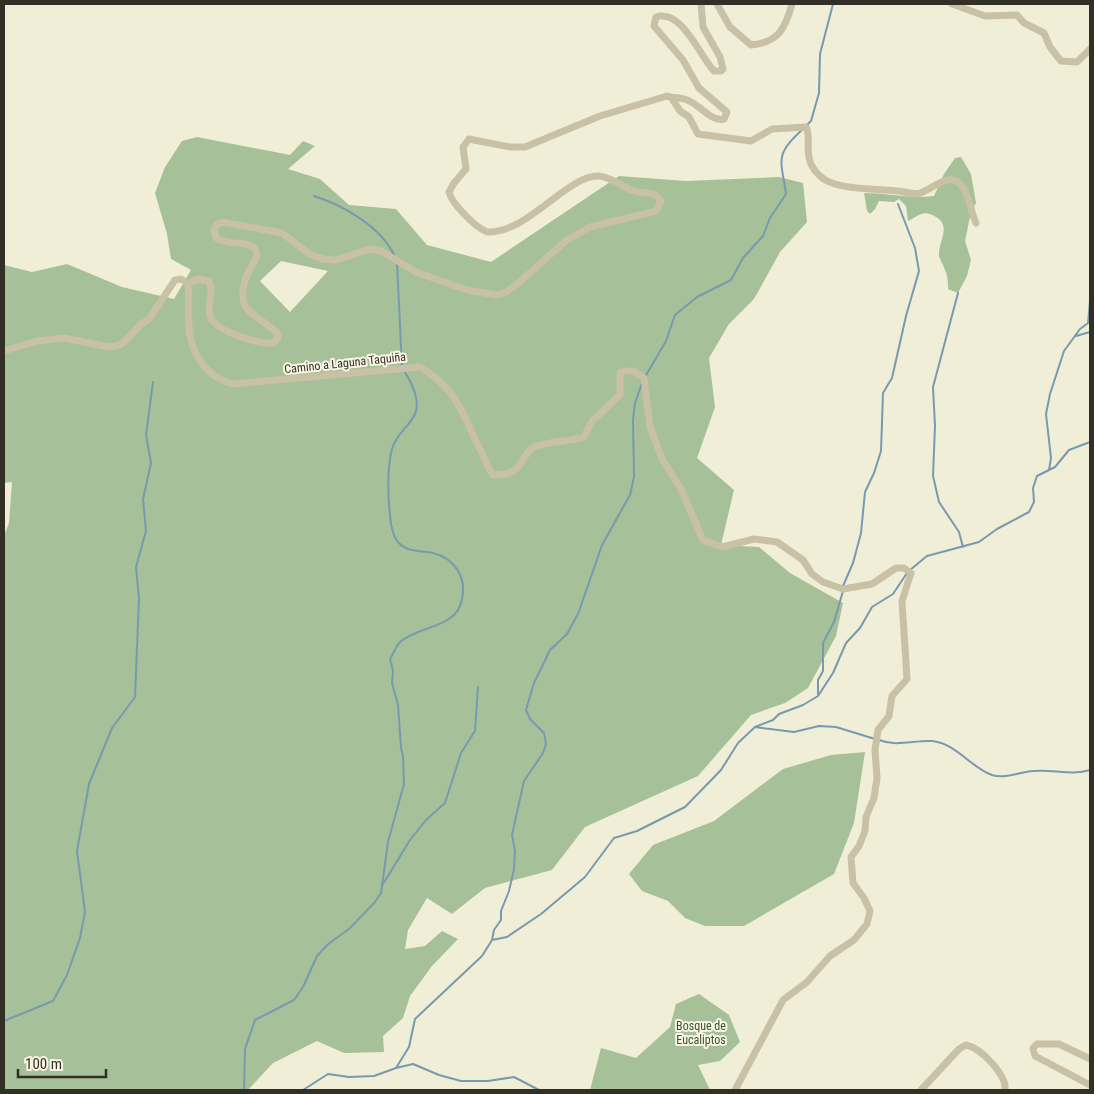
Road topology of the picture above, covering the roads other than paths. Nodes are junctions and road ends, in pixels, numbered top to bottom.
1 (701, 4) edge
2 (717, 4) edge
3 (792, 4) edge
4 (952, 4) edge
5 (1090, 49) edge
6 (671, 97) junction
7 (976, 223) dead end
8 (188, 284) junction
9 (4, 350) edge
10 (1090, 1059) edge
11 (1090, 1085) edge
12 (735, 1090) edge
13 (921, 1090) edge
14 (1004, 1090) edge

1 - 6 street
2 - 3 street
4 - 5 street
6 - 7 street
6 - 8 street
8 - 9 street
8 - 12 street, Camino a Laguna Taquiña
10 - 11 street
13 - 14 street

